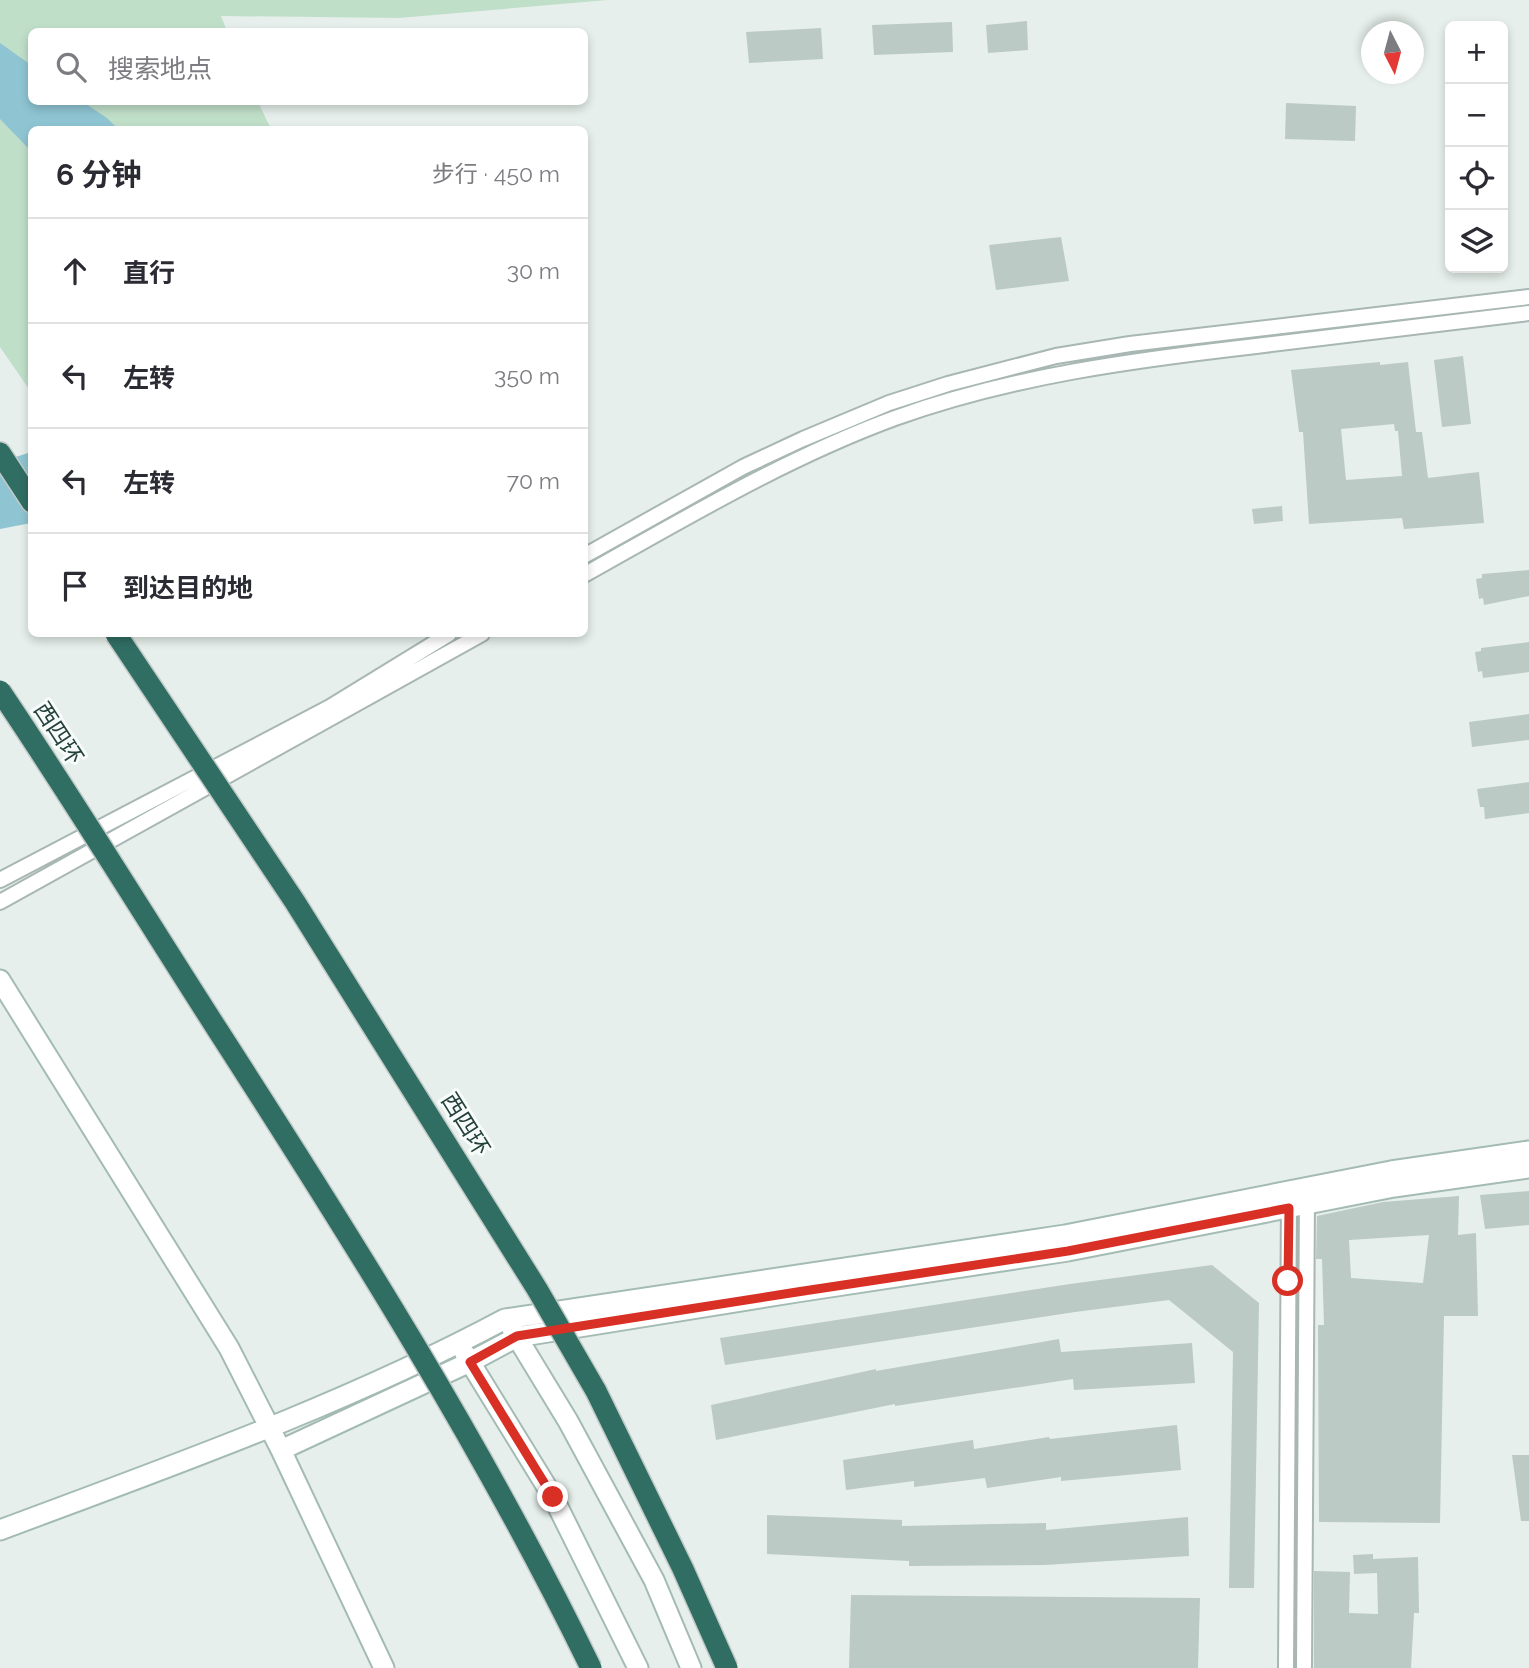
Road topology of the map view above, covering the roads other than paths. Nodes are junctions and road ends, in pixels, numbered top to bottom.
1 (1529, 297) edge
2 (1529, 313) edge
3 (0, 453) edge
4 (28, 496) edge
5 (588, 554) edge
6 (588, 573) edge
7 (118, 637) edge
8 (444, 637) edge
9 (477, 637) edge
10 (0, 691) edge
11 (0, 880) edge
12 (0, 902) edge
13 (0, 980) edge
14 (1529, 1151) edge
15 (1529, 1168) edge
16 (1298, 1198) junction
17 (505, 1319) junction
18 (517, 1336) junction
19 (458, 1344) junction
20 (470, 1362) junction
21 (270, 1428) junction
22 (281, 1450) junction
23 (0, 1530) edge
24 (384, 1668) edge
25 (591, 1668) edge
26 (638, 1668) edge
27 (691, 1668) edge
28 (727, 1668) edge
29 (1286, 1668) edge
30 (1304, 1668) edge

1 - 5 street
2 - 6 street
3 - 4 highway
7 - 28 highway, 西四环, bridge
8 - 11 street
9 - 12 street
10 - 25 highway, 西四环, bridge
13 - 21 street
14 - 16 street
15 - 16 street
16 - 17 street
16 - 18 street
16 - 29 street
16 - 30 street
17 - 18 street
17 - 19 street
18 - 20 street
18 - 27 street
19 - 20 street
19 - 21 street
20 - 22 street
20 - 26 street
21 - 22 street
21 - 23 street
22 - 24 street

